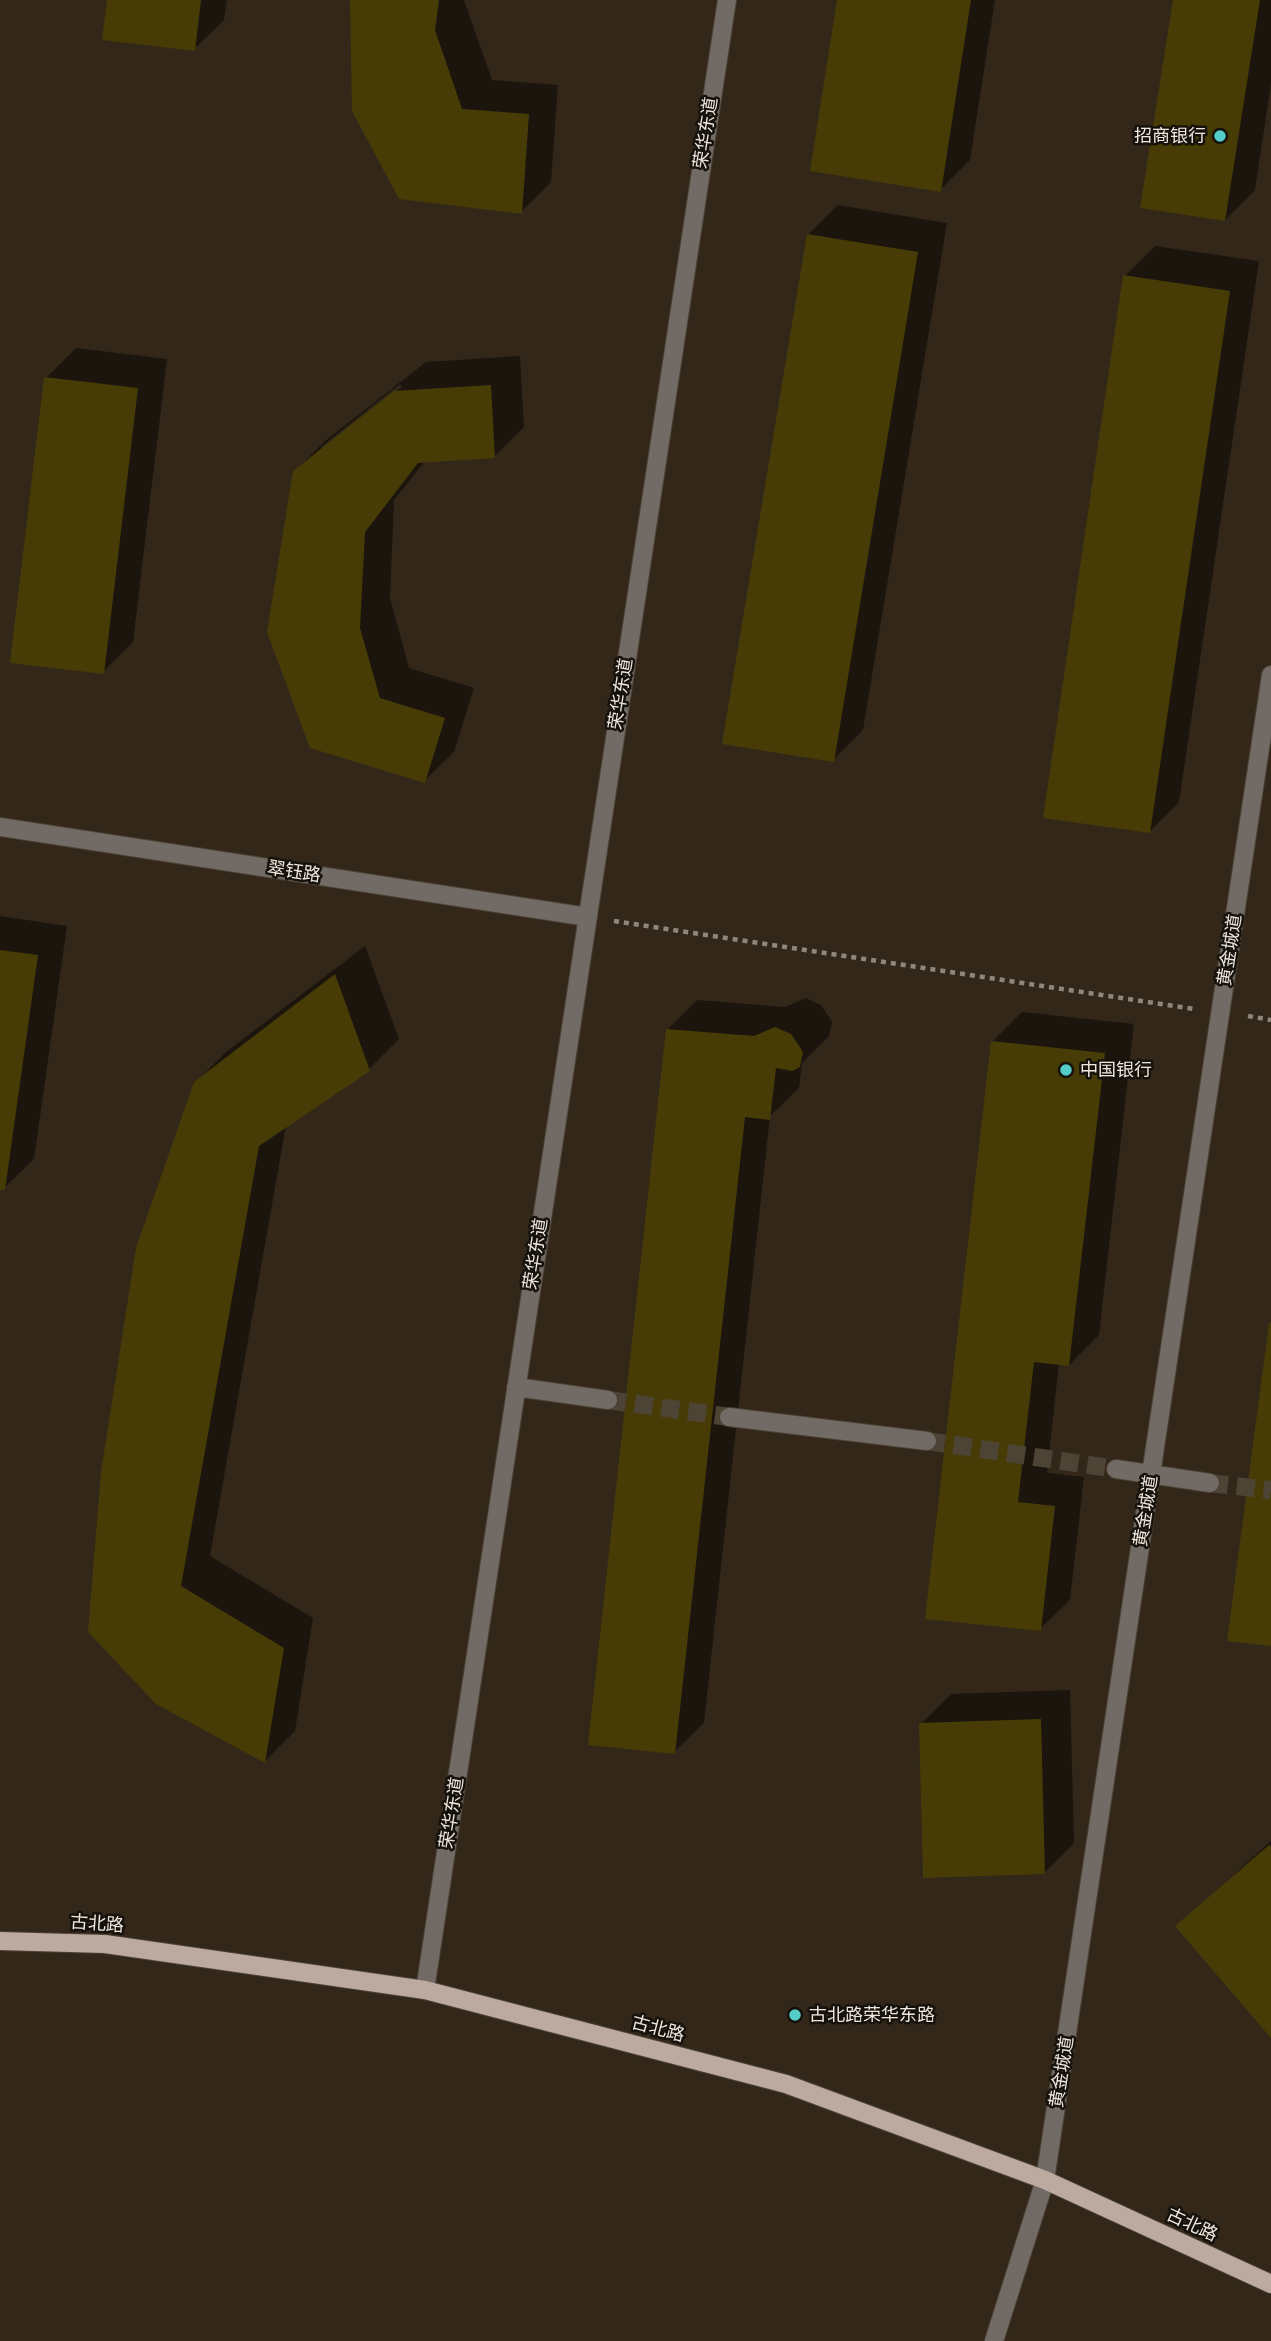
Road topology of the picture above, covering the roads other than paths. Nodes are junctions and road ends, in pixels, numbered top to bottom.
1 (726, 0) edge
2 (1271, 675) edge
3 (0, 827) edge
4 (587, 917) junction
5 (516, 1387) junction
6 (608, 1400) tunnel mouth
7 (729, 1417) tunnel mouth
8 (927, 1441) tunnel mouth
9 (1116, 1469) tunnel mouth
10 (1152, 1475) junction
11 (1210, 1483) tunnel mouth
12 (0, 1941) edge
13 (425, 1990) junction
14 (1045, 2180) junction
15 (1271, 2284) edge
16 (994, 2341) edge

1 - 4 street, 荣华东道
2 - 10 street, 黄金城道
3 - 4 street, 翠钰路
4 - 5 street, 荣华东道
5 - 6 street
5 - 13 street, 荣华东道
7 - 8 street
9 - 10 street
10 - 11 street
10 - 14 street, 黄金城道
12 - 13 main road, 古北路
13 - 14 main road, 古北路
14 - 15 main road, 古北路
14 - 16 street, 黄金城道

